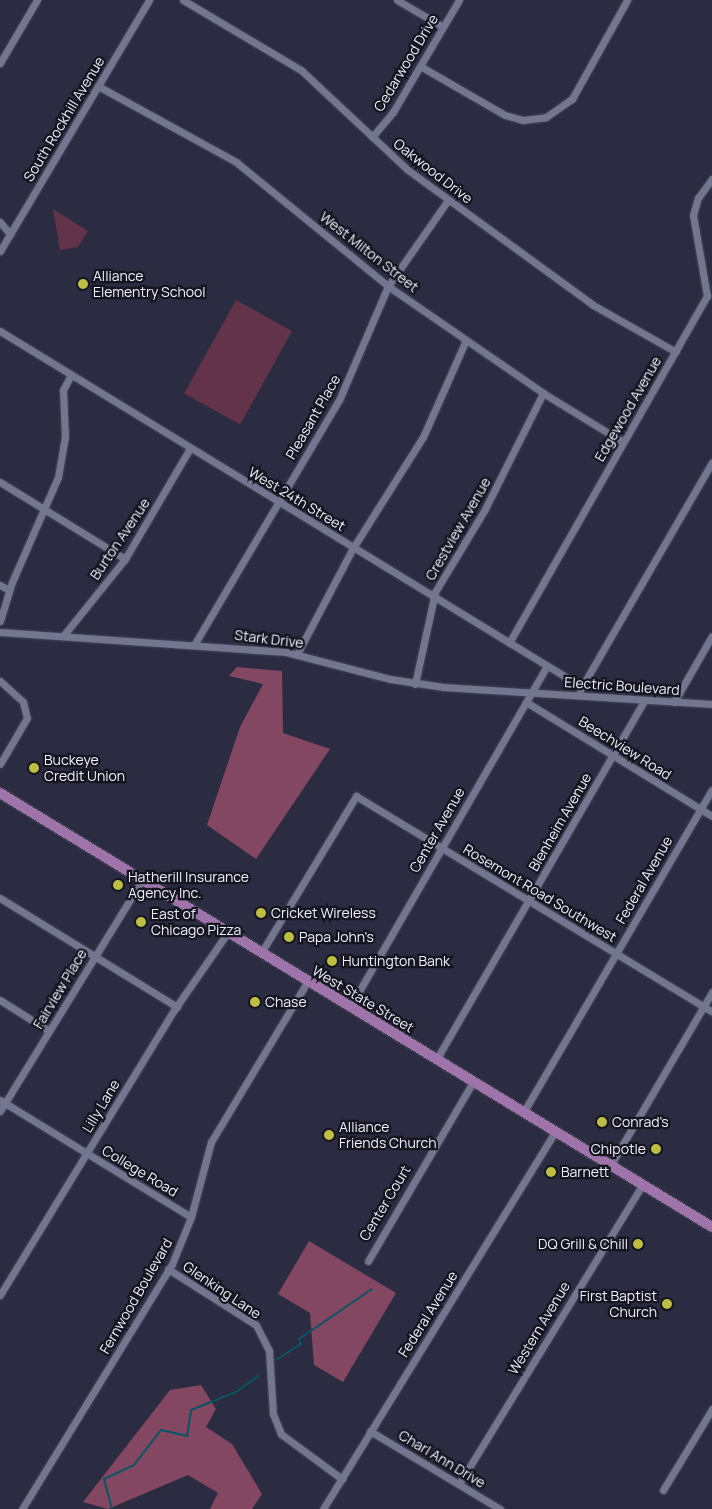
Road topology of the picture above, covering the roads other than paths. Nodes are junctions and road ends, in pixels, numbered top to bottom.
1 (37, 0) edge
2 (150, 0) edge
3 (183, 0) edge
4 (397, 0) edge
5 (458, 0) edge
6 (627, 0) edge
7 (443, 27) junction
8 (0, 63) edge
9 (420, 66) junction
10 (98, 86) junction
11 (372, 137) junction
12 (712, 179) edge
13 (448, 200) junction
14 (0, 222) edge
15 (10, 234) junction
16 (0, 251) edge
17 (388, 286) junction
18 (0, 331) edge
19 (466, 340) junction
20 (676, 352) junction
21 (71, 375) junction
22 (543, 393) junction
23 (623, 442) junction
24 (190, 448) junction
25 (712, 462) edge
26 (0, 482) edge
27 (278, 502) junction
28 (46, 510) junction
29 (353, 548) junction
30 (125, 559) junction
31 (0, 585) edge
32 (9, 590) junction
33 (433, 597) junction
34 (0, 621) edge
35 (0, 632) edge
36 (63, 636) junction
37 (712, 636) edge
38 (509, 643) junction
39 (194, 645) junction
40 (298, 654) junction
41 (547, 666) junction
42 (0, 681) edge
43 (415, 684) junction
44 (582, 687) junction
45 (531, 693) junction
46 (579, 695) junction
47 (645, 700) junction
48 (526, 702) junction
49 (674, 702) junction
50 (712, 704) edge
51 (613, 756) junction
52 (0, 764) edge
53 (712, 790) edge
54 (0, 793) edge
55 (700, 809) junction
56 (712, 816) edge
57 (440, 848) junction
58 (142, 880) junction
59 (0, 898) edge
60 (528, 901) junction
61 (228, 932) junction
62 (261, 953) junction
63 (616, 954) junction
64 (95, 956) junction
65 (308, 982) junction
66 (712, 992) edge
67 (0, 1000) edge
68 (178, 1006) junction
69 (703, 1007) junction
70 (350, 1008) junction
71 (712, 1012) edge
72 (49, 1031) junction
73 (436, 1060) junction
74 (473, 1082) junction
75 (2, 1101) edge
76 (0, 1111) edge
77 (523, 1113) junction
78 (555, 1132) junction
79 (87, 1154) junction
80 (610, 1166) junction
81 (642, 1185) junction
82 (191, 1217) junction
83 (712, 1227) edge
84 (368, 1261) dead end
85 (168, 1269) junction
86 (0, 1295) edge
87 (712, 1409) edge
88 (370, 1431) junction
89 (342, 1479) junction
90 (459, 1484) junction
91 (663, 1490) dead end
92 (22, 1509) edge
93 (323, 1509) edge
94 (500, 1509) edge

1 - 8 street
2 - 10 street, South Rockhill Avenue
3 - 11 street, Oakwood Drive
4 - 7 street
5 - 7 street, Cedarwood Drive
6 - 9 street
7 - 9 street, Cedarwood Drive
9 - 11 street, Cedarwood Drive
10 - 15 street, South Rockhill Avenue
10 - 17 street, West Milton Street
11 - 13 street, Oakwood Drive
12 - 20 street, Edgewood Avenue
13 - 17 street, Pleasant Place
13 - 20 street, Oakwood Drive
14 - 15 street
15 - 16 street, South Rockhill Avenue
17 - 19 street, West Milton Street
17 - 27 street, Pleasant Place
18 - 21 street, West 24th Street
19 - 22 street, West Milton Street
19 - 29 street
20 - 23 street, Edgewood Avenue
21 - 24 street, West 24th Street
21 - 28 street
22 - 23 street, West Milton Street
22 - 33 street, Crestview Avenue
23 - 38 street, Edgewood Avenue
24 - 27 street, West 24th Street
24 - 30 street, Burton Avenue
25 - 44 street
26 - 28 street
27 - 29 street, West 24th Street
27 - 39 street, Pleasant Place
28 - 30 street
28 - 32 street
29 - 33 street, West 24th Street
29 - 40 street
30 - 36 street, Burton Avenue
31 - 32 street
32 - 34 street
33 - 38 street, West 24th Street
33 - 43 street, Crestview Avenue
35 - 36 street, Stark Drive
36 - 39 street, Stark Drive
37 - 49 street
38 - 41 street, West 24th Street
39 - 40 street, Stark Drive
40 - 43 street, Stark Drive
41 - 44 street, West 24th Street
41 - 45 street, Center Avenue
42 - 52 street
43 - 45 street, Stark Drive
44 - 46 street
45 - 46 street, Electric Boulevard
45 - 48 street, Center Avenue
46 - 47 street, Electric Boulevard
47 - 49 street, Electric Boulevard
47 - 51 street, Blenheim Avenue
48 - 51 street, Beechview Road
48 - 57 street, Center Avenue
49 - 50 street, Electric Boulevard
51 - 55 street, Beechview Road
51 - 60 street, Blenheim Avenue
53 - 55 street, Federal Avenue
54 - 58 highway, West State Street
55 - 56 street, Beechview Road
55 - 63 street, Federal Avenue
57 - 60 street, Rosemont Road Southwest
57 - 62 street, Rosemont Road Southwest
57 - 70 street, Center Avenue
58 - 61 highway, West State Street
58 - 64 street, Fairview Place
59 - 64 street
60 - 63 street, Rosemont Road Southwest
60 - 73 street, Blenheim Avenue
61 - 62 highway, West State Street
61 - 68 street, Lilly Lane
62 - 65 highway, West State Street
63 - 69 street, Rosemont Road Southwest
63 - 77 street, Federal Avenue
64 - 68 street
64 - 72 street, Fairview Place
65 - 70 highway, West State Street
65 - 82 street, Fernwood Boulevard
66 - 69 street
67 - 72 street
68 - 79 street, Lilly Lane
69 - 71 street, Rosemont Road Southwest
69 - 80 street
70 - 73 highway, West State Street
72 - 75 street, Fairview Place
73 - 74 highway, West State Street
74 - 77 highway, West State Street
74 - 84 street, Center Court
75 - 76 street, Fairview Place
75 - 79 street, College Road
77 - 78 highway, West State Street
78 - 80 highway, West State Street
78 - 88 street, Federal Avenue
79 - 82 street, College Road
79 - 86 street, Lilly Lane
80 - 81 highway, West State Street
81 - 83 highway, West State Street
81 - 90 street, Western Avenue
82 - 85 street, Fernwood Boulevard
85 - 89 street, Glenking Lane
85 - 92 street, Fernwood Boulevard
87 - 91 street
88 - 89 street, Federal Avenue
88 - 90 street, Charl Ann Drive
89 - 93 street, Federal Avenue
90 - 94 street, Charl Ann Drive

